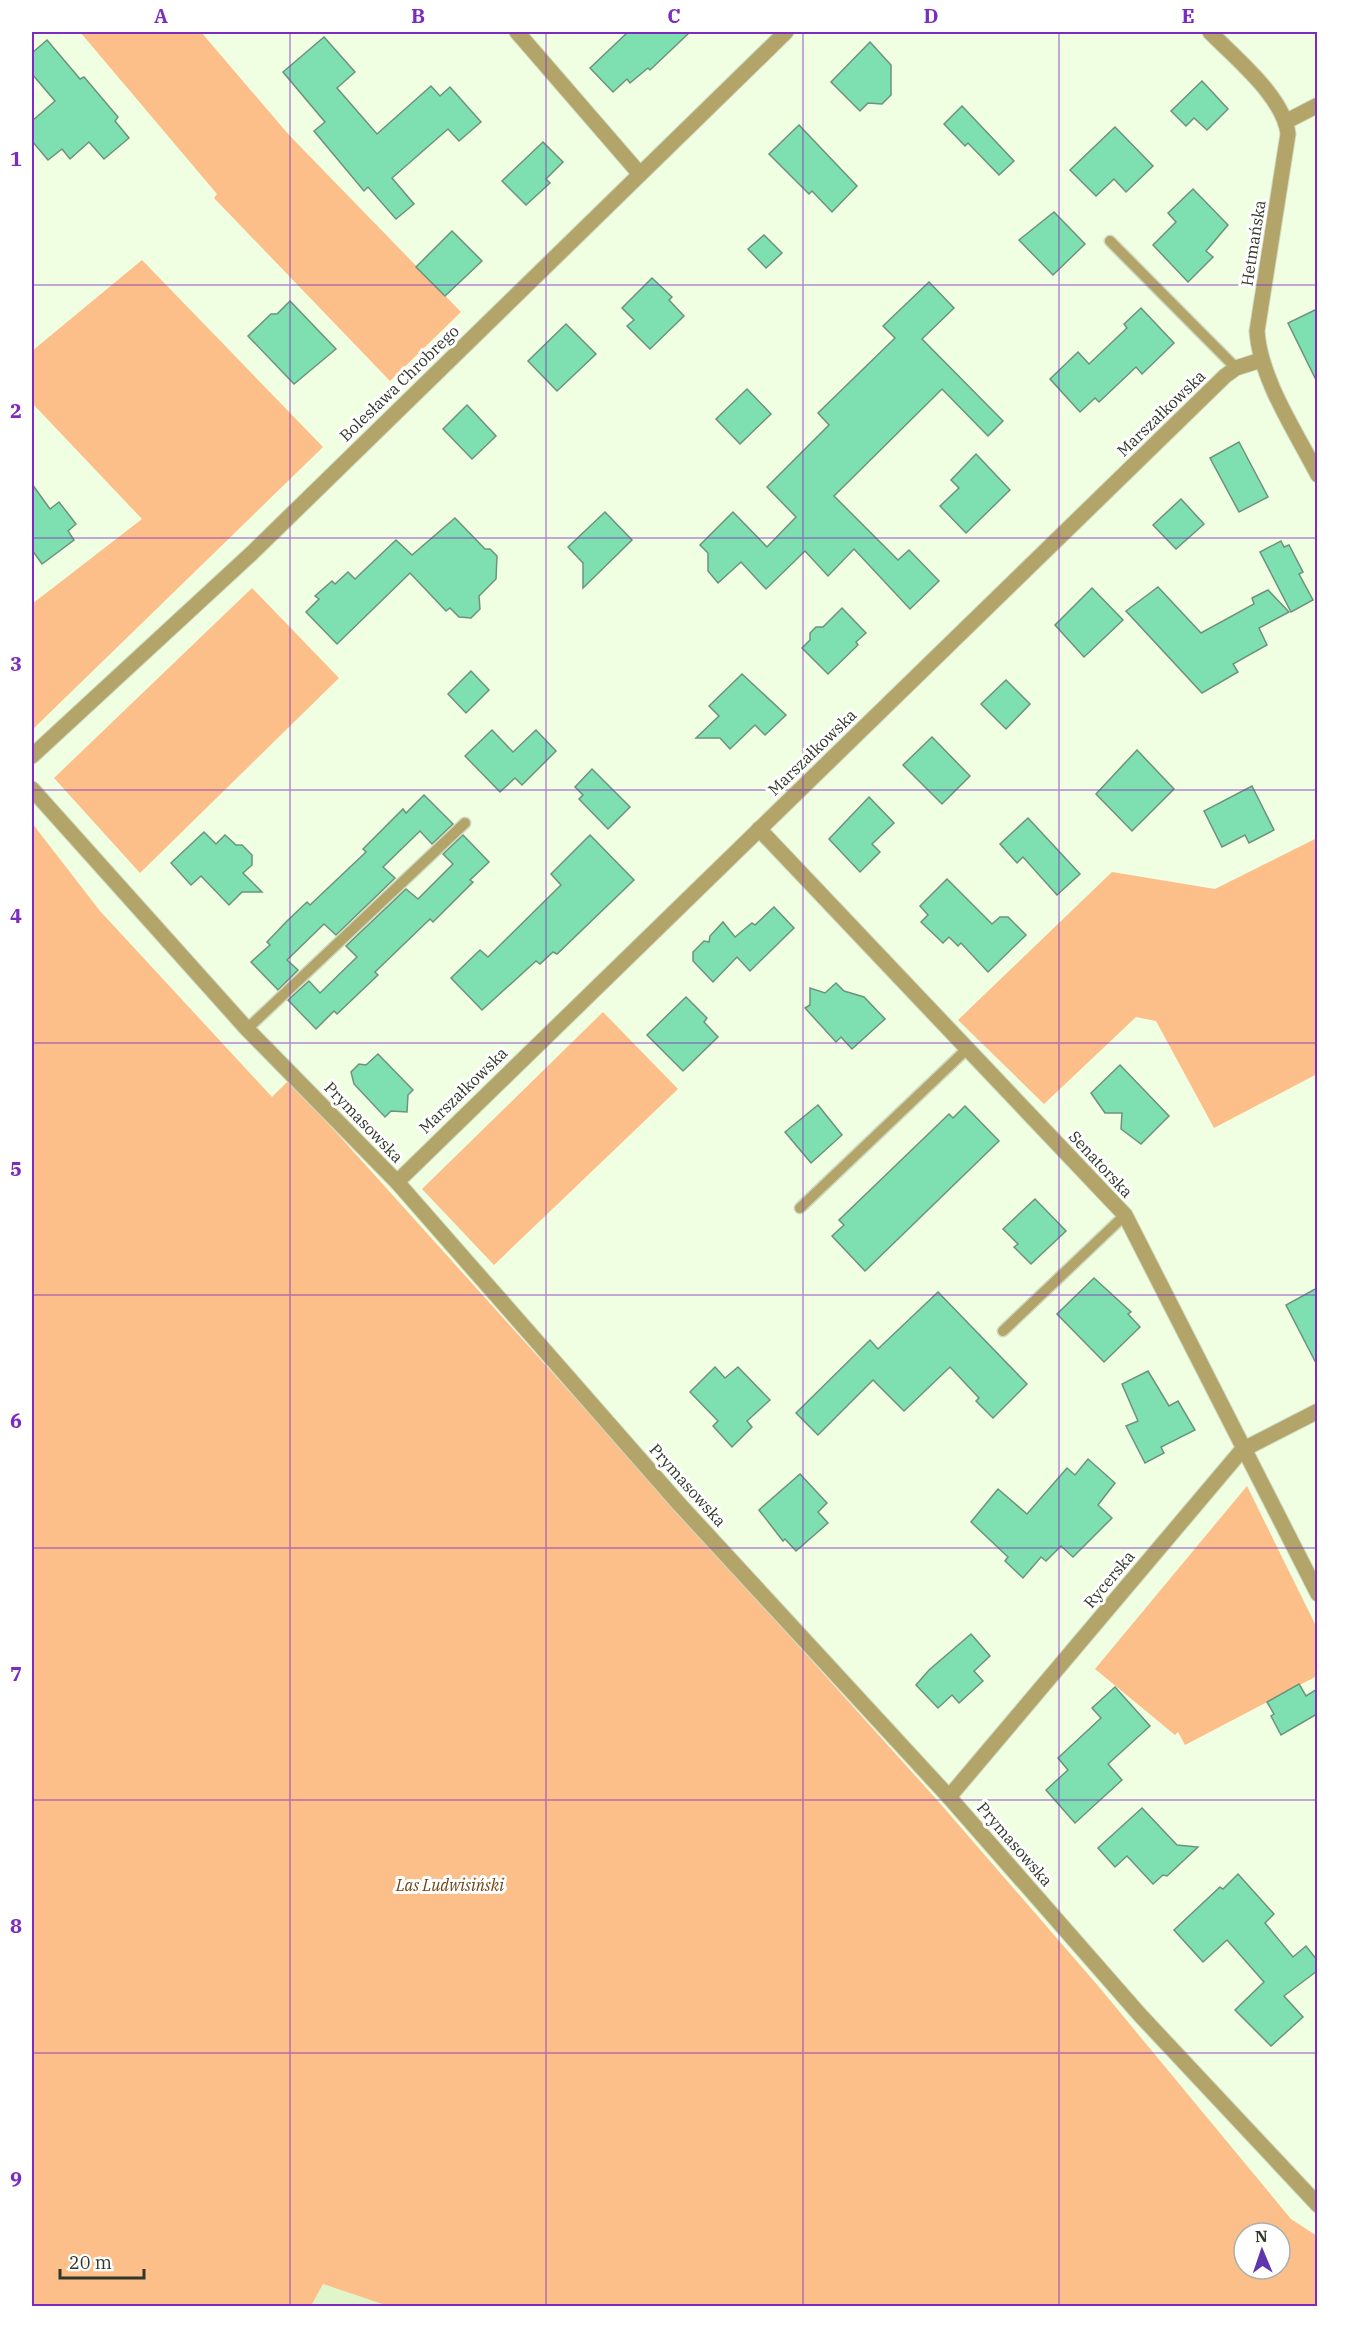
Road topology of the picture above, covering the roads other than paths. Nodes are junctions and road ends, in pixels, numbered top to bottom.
1 (517, 32) edge
2 (786, 32) edge
3 (1210, 32) edge
4 (1317, 105) edge
5 (1287, 121) junction
6 (639, 173) junction
7 (1110, 241) dead end
8 (1261, 360) junction
9 (1236, 368) junction
10 (1317, 475) edge
11 (32, 756) edge
12 (32, 789) edge
13 (465, 823) dead end
14 (759, 829) junction
15 (247, 1029) junction
16 (967, 1048) junction
17 (397, 1182) junction
18 (800, 1208) dead end
19 (1125, 1215) junction
20 (1003, 1331) dead end
21 (1317, 1411) edge
22 (1242, 1450) junction
23 (1317, 1594) edge
24 (950, 1797) junction
25 (1317, 2205) edge

1 - 6 street
2 - 6 street, Bolesława Chrobrego
3 - 5 street
4 - 5 street
5 - 8 street, Hetmańska
6 - 11 street, Bolesława Chrobrego
7 - 9 lane
8 - 9 street, Marszałkowska
8 - 10 street, Hetmańska
9 - 14 street, Marszałkowska
12 - 15 street, Prymasowska
13 - 15 lane
14 - 16 street, Senatorska
14 - 17 street, Marszałkowska
15 - 17 street, Prymasowska
16 - 18 lane
16 - 19 street, Senatorska
17 - 24 street, Prymasowska
19 - 20 lane
19 - 22 street, Senatorska
21 - 22 street, Rycerska
22 - 23 street, Senatorska
22 - 24 street, Rycerska
24 - 25 street, Prymasowska

